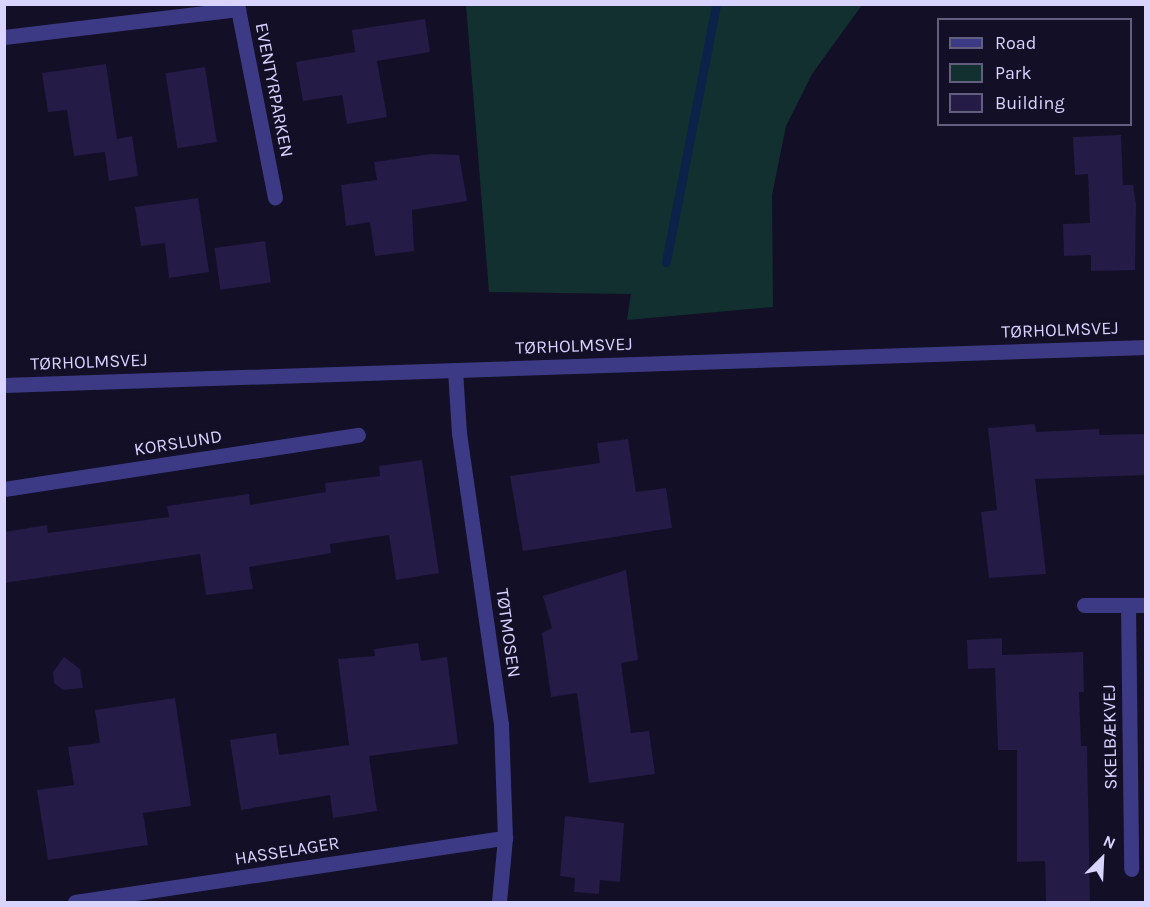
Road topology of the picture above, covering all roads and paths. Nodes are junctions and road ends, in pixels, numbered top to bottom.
1 (4, 37) edge
2 (275, 197) dead end
3 (1146, 347) edge
4 (455, 370) junction
5 (4, 385) edge
6 (358, 435) dead end
7 (4, 489) edge
8 (1084, 605) dead end
9 (1128, 605) junction
10 (1146, 605) edge
11 (505, 838) junction
12 (1131, 869) dead end
13 (75, 903) edge
14 (499, 903) edge

1 - 2 street, EVENTYRPARKEN
3 - 4 street, TØRHOLMSVEJ
4 - 5 street, TØRHOLMSVEJ
4 - 11 street, TØTMOSEN
6 - 7 street, KORSLUND
8 - 9 street
9 - 10 street
9 - 12 street, SKELBÆKVEJ
11 - 13 street, HASSELAGER
11 - 14 street, TØTMOSEN

